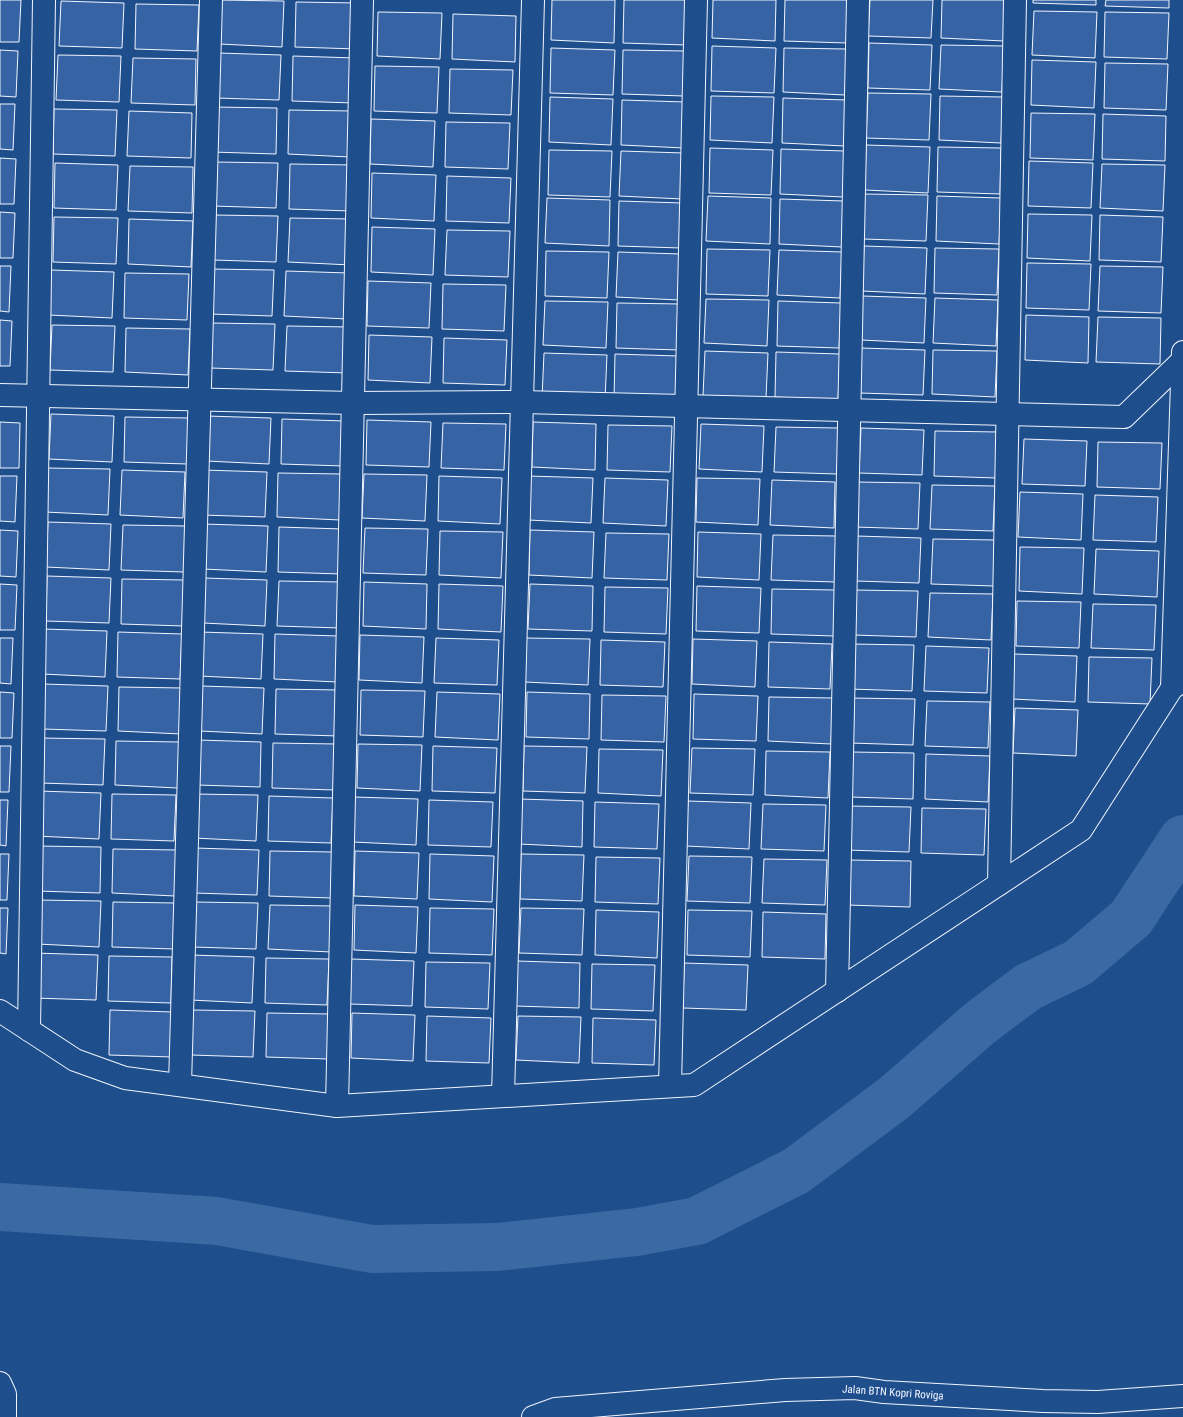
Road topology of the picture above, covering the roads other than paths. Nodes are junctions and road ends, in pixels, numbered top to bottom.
1 (44, 0) edge
2 (211, 0) edge
3 (362, 0) edge
4 (533, 0) edge
5 (696, 0) edge
6 (858, 0) edge
7 (1015, 0) edge
8 (1183, 351) edge
9 (1183, 360) edge
10 (0, 396) edge
11 (38, 397) junction
12 (199, 400) junction
13 (521, 402) junction
14 (353, 403) junction
15 (686, 407) junction
16 (849, 411) junction
17 (1006, 414) junction
18 (1177, 684) edge
19 (999, 884) junction
20 (837, 991) junction
21 (0, 1011) edge
22 (29, 1030) junction
23 (180, 1085) junction
24 (670, 1086) junction
25 (503, 1096) junction
26 (337, 1106) junction
27 (0, 1383) edge
28 (1183, 1396) edge
29 (1069, 1409) edge
30 (5, 1417) edge
31 (533, 1417) edge

1 - 11 street
2 - 12 street
3 - 14 street
4 - 13 street
5 - 15 street
6 - 16 street
7 - 17 street
8 - 9 street
9 - 17 street
9 - 18 street
10 - 11 street
11 - 12 street
11 - 22 street
12 - 14 street
12 - 23 street
13 - 14 street
13 - 15 street
13 - 25 street
14 - 26 street
15 - 16 street
15 - 24 street
16 - 17 street
16 - 20 street
17 - 19 street
18 - 19 street
19 - 20 street
20 - 24 street
21 - 22 street
22 - 23 street
23 - 26 street
24 - 25 street
25 - 26 street
27 - 30 street
28 - 29 street, Jalan BTN Kopri Roviga
29 - 31 street, Jalan BTN Kopri Roviga

